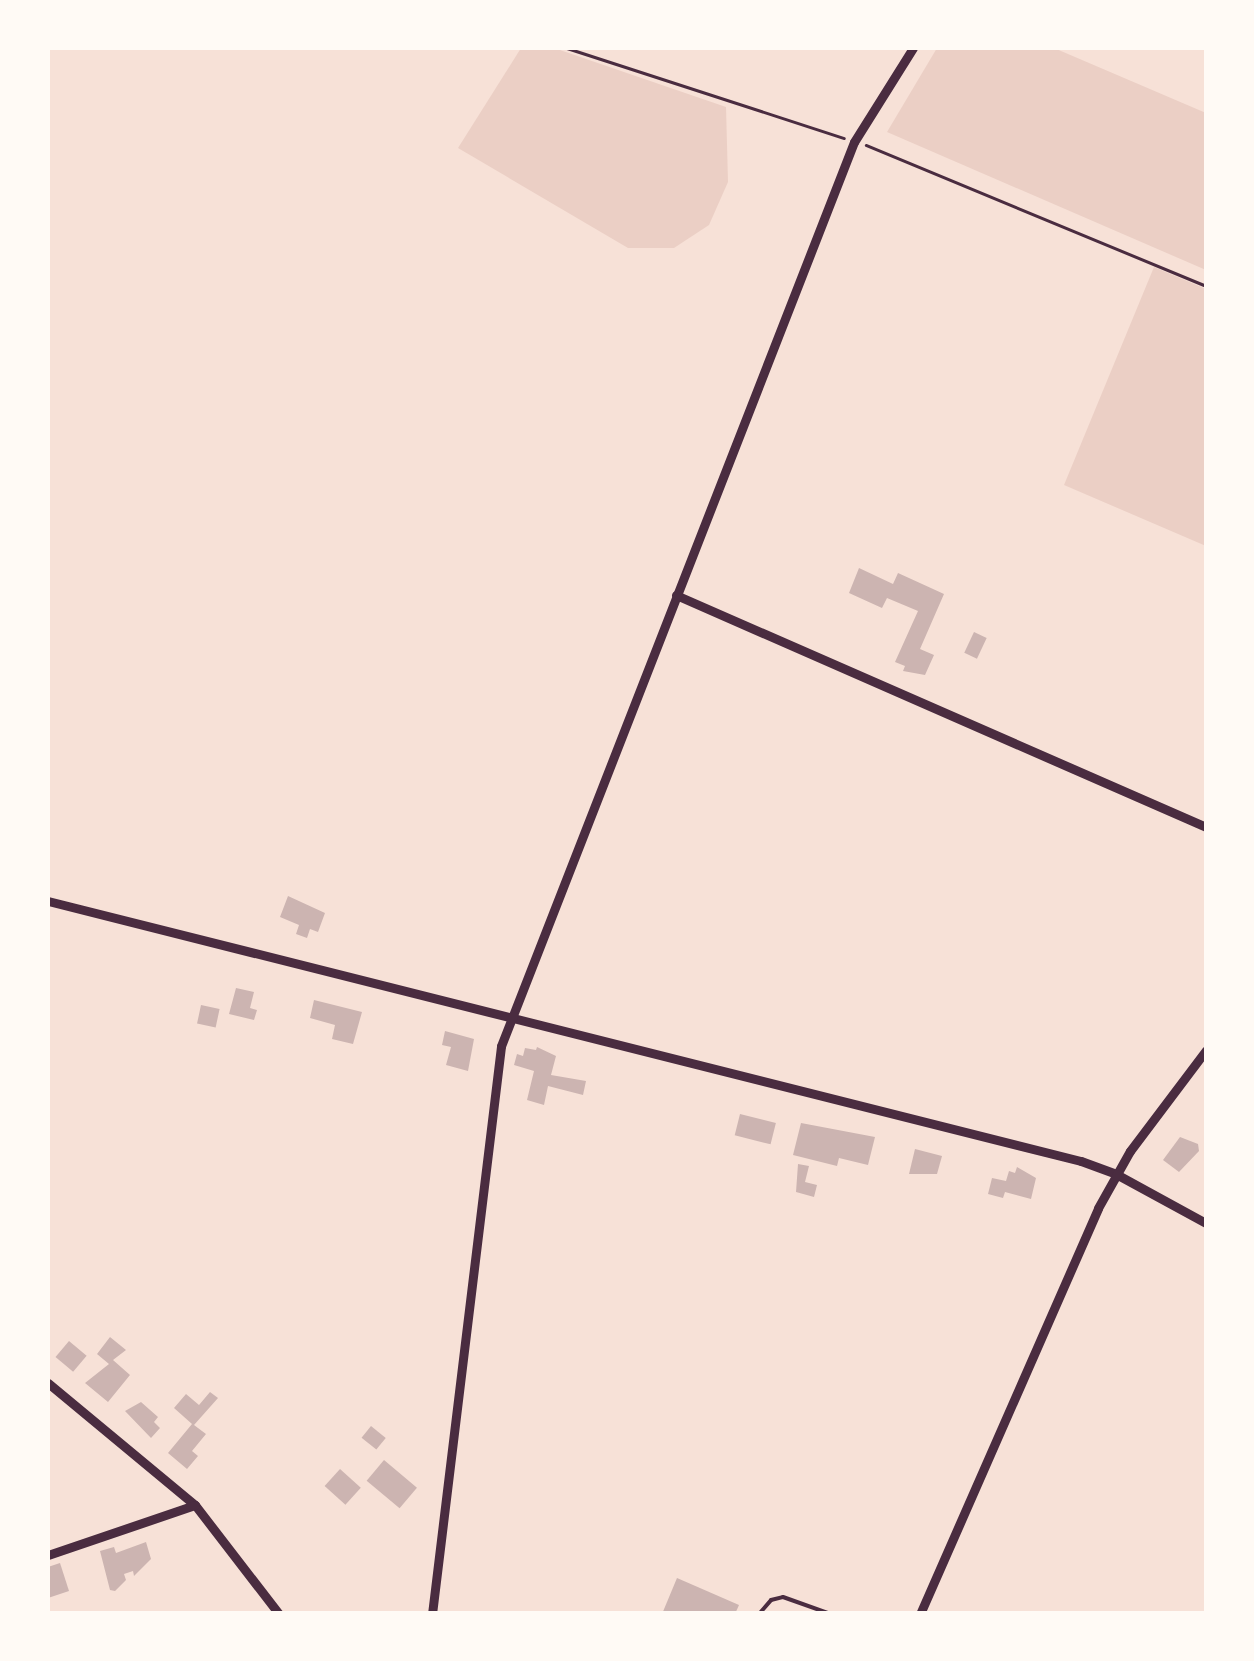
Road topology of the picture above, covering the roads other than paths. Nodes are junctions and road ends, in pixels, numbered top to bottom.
1 (914, 48) edge
2 (676, 595) junction
3 (1206, 827) edge
4 (48, 900) edge
5 (511, 1016) junction
6 (1206, 1050) edge
7 (1116, 1174) junction
8 (1206, 1223) edge
9 (48, 1383) edge
10 (195, 1505) junction
11 (48, 1554) edge
12 (279, 1614) edge
13 (432, 1614) edge
14 (760, 1614) edge
15 (831, 1614) edge
16 (920, 1614) edge

1 - 2 street
2 - 3 street
2 - 5 street
4 - 5 street
5 - 7 street
5 - 13 street
6 - 7 street
7 - 8 street
7 - 16 street
9 - 10 street
10 - 11 street
10 - 12 street
14 - 15 lane

